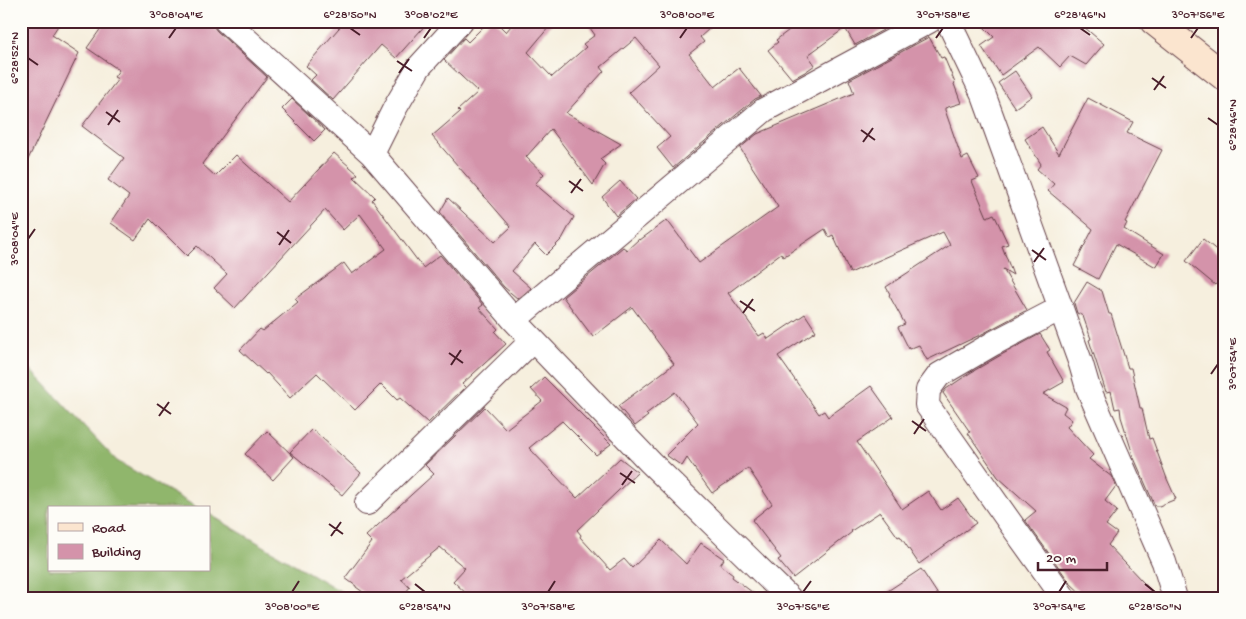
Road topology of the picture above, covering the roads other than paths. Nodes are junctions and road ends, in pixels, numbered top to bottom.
1 (226, 21) edge
2 (461, 21) edge
3 (929, 21) edge
4 (948, 21) edge
5 (1154, 21) edge
6 (1225, 77) edge
7 (372, 154) junction
8 (1061, 308) junction
9 (514, 320) junction
10 (533, 340) junction
11 (367, 503) dead end
12 (789, 598) edge
13 (1064, 598) edge
14 (1175, 598) edge

1 - 7 street
2 - 7 street
3 - 9 street
4 - 8 street
5 - 6 street
7 - 9 street
8 - 13 street
8 - 14 street
9 - 10 street
10 - 11 street
10 - 12 street

